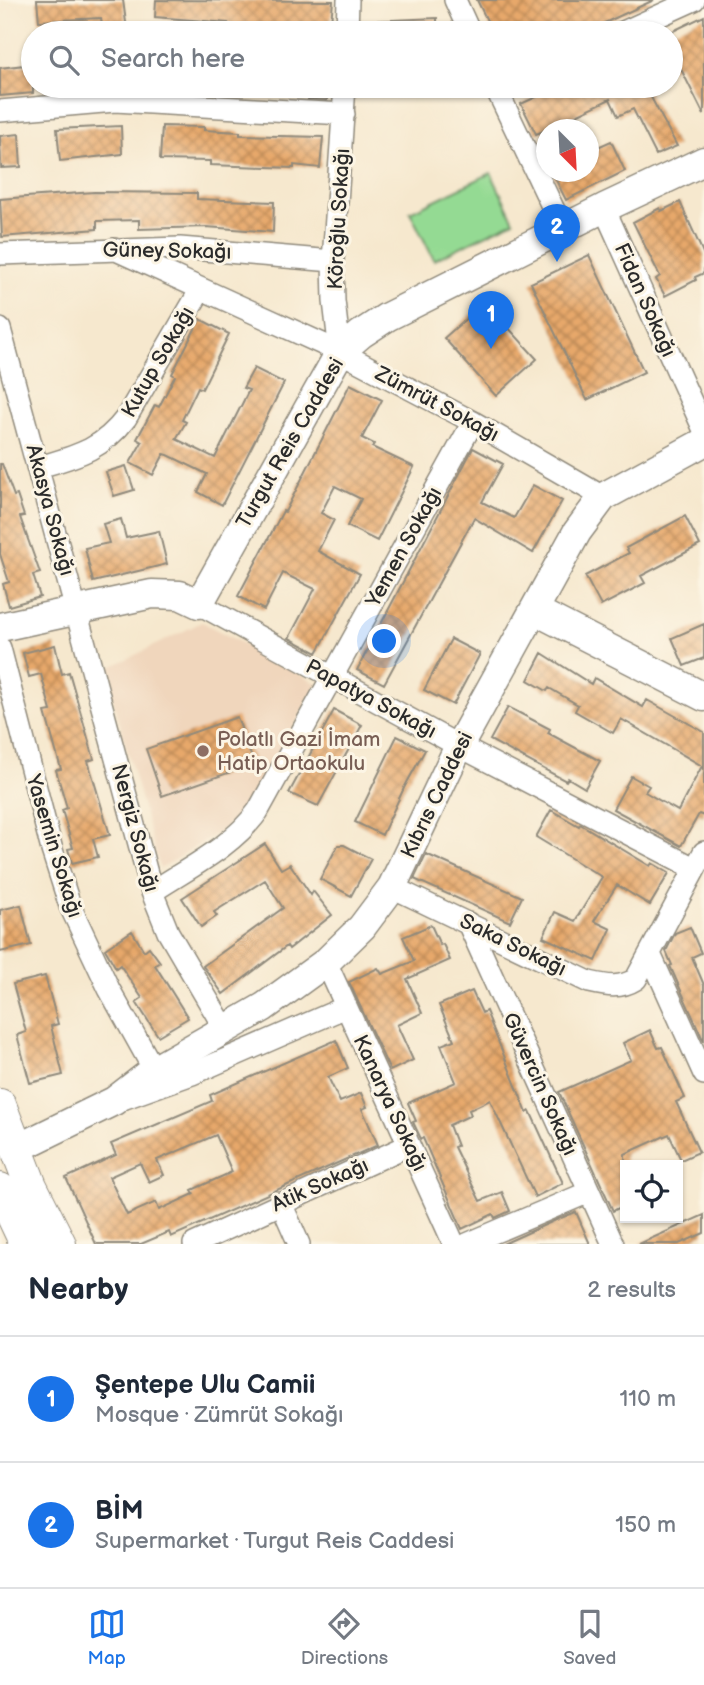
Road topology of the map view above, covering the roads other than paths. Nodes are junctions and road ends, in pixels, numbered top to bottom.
1 (348, 0) edge
2 (455, 0) edge
3 (694, 0) edge
4 (347, 21) edge
5 (465, 21) edge
6 (648, 21) edge
7 (345, 98) edge
8 (505, 98) edge
9 (0, 111) edge
10 (344, 114) junction
11 (704, 162) edge
12 (604, 208) junction
13 (563, 229) junction
14 (114, 248) junction
15 (0, 254) edge
16 (333, 261) junction
17 (201, 289) junction
18 (0, 329) edge
19 (341, 352) junction
20 (473, 422) junction
21 (704, 430) edge
22 (704, 442) edge
23 (39, 467) junction
24 (603, 497) junction
25 (199, 604) junction
26 (534, 610) junction
27 (77, 611) junction
28 (0, 627) edge
29 (0, 648) edge
30 (332, 678) junction
31 (704, 698) edge
32 (459, 746) junction
33 (699, 860) edge
34 (392, 887) junction
35 (152, 892) junction
36 (468, 923) junction
37 (650, 954) junction
38 (326, 962) junction
39 (346, 1007) junction
40 (226, 1031) junction
41 (154, 1070) junction
42 (704, 1072) edge
43 (114, 1101) junction
44 (0, 1105) edge
45 (409, 1145) junction
46 (16, 1149) junction
47 (0, 1189) edge
48 (589, 1192) junction
49 (281, 1203) junction
50 (26, 1244) edge
51 (60, 1244) edge
52 (194, 1244) edge
53 (299, 1244) edge
54 (454, 1244) edge
55 (467, 1244) edge
56 (613, 1244) edge

1 - 4 street
2 - 5 street
3 - 6 street
7 - 10 street, Köroğlu Sokağı
8 - 13 street
9 - 10 street
10 - 16 street, Köroğlu Sokağı
11 - 12 street, Turgut Reis Caddesi
12 - 13 street, Turgut Reis Caddesi
12 - 21 street, Fidan Sokağı
13 - 19 street, Turgut Reis Caddesi
14 - 15 street, Güney Sokağı
14 - 16 street, Güney Sokağı
14 - 17 street, Zümrüt Sokağı
16 - 19 street, Köroğlu Sokağı
17 - 19 street, Zümrüt Sokağı
17 - 23 street, Kutup Sokağı
18 - 23 street, Akasya Sokağı
19 - 20 street, Zümrüt Sokağı
19 - 25 street, Turgut Reis Caddesi
20 - 24 street, Zümrüt Sokağı
20 - 30 street, Yemen Sokağı
22 - 24 street, Kıbrıs Caddesi
23 - 27 street, Akasya Sokağı
24 - 26 street, Kıbrıs Caddesi
25 - 27 street
25 - 30 street, Papatya Sokağı
26 - 31 street
26 - 32 street, Kıbrıs Caddesi
27 - 28 street
27 - 35 street, Nergiz Sokağı
29 - 41 street, Yasemin Sokağı
30 - 32 street, Papatya Sokağı
30 - 35 street, Yemen Sokağı
32 - 33 street, Papatya Sokağı
32 - 34 street, Kıbrıs Caddesi
33 - 37 street
34 - 36 street, Saka Sokağı
34 - 38 street, Kıbrıs Caddesi
35 - 40 street, Nergiz Sokağı
36 - 37 street, Saka Sokağı
36 - 48 street, Güvercin Sokağı
37 - 42 street
38 - 39 street, Kanarya Sokağı
38 - 40 street, Kıbrıs Caddesi
39 - 43 street, Kıbrıs Caddesi
39 - 45 street, Kanarya Sokağı
40 - 41 street, Kıbrıs Caddesi
41 - 43 street, Kıbrıs Caddesi
43 - 46 street, Kıbrıs Caddesi
44 - 46 main road
45 - 49 street, Atik Sokağı
45 - 54 street, Kanarya Sokağı
46 - 51 main road
47 - 50 main road
48 - 55 street
48 - 56 street, Güvercin Sokağı
49 - 52 street, Atik Sokağı
49 - 53 street

